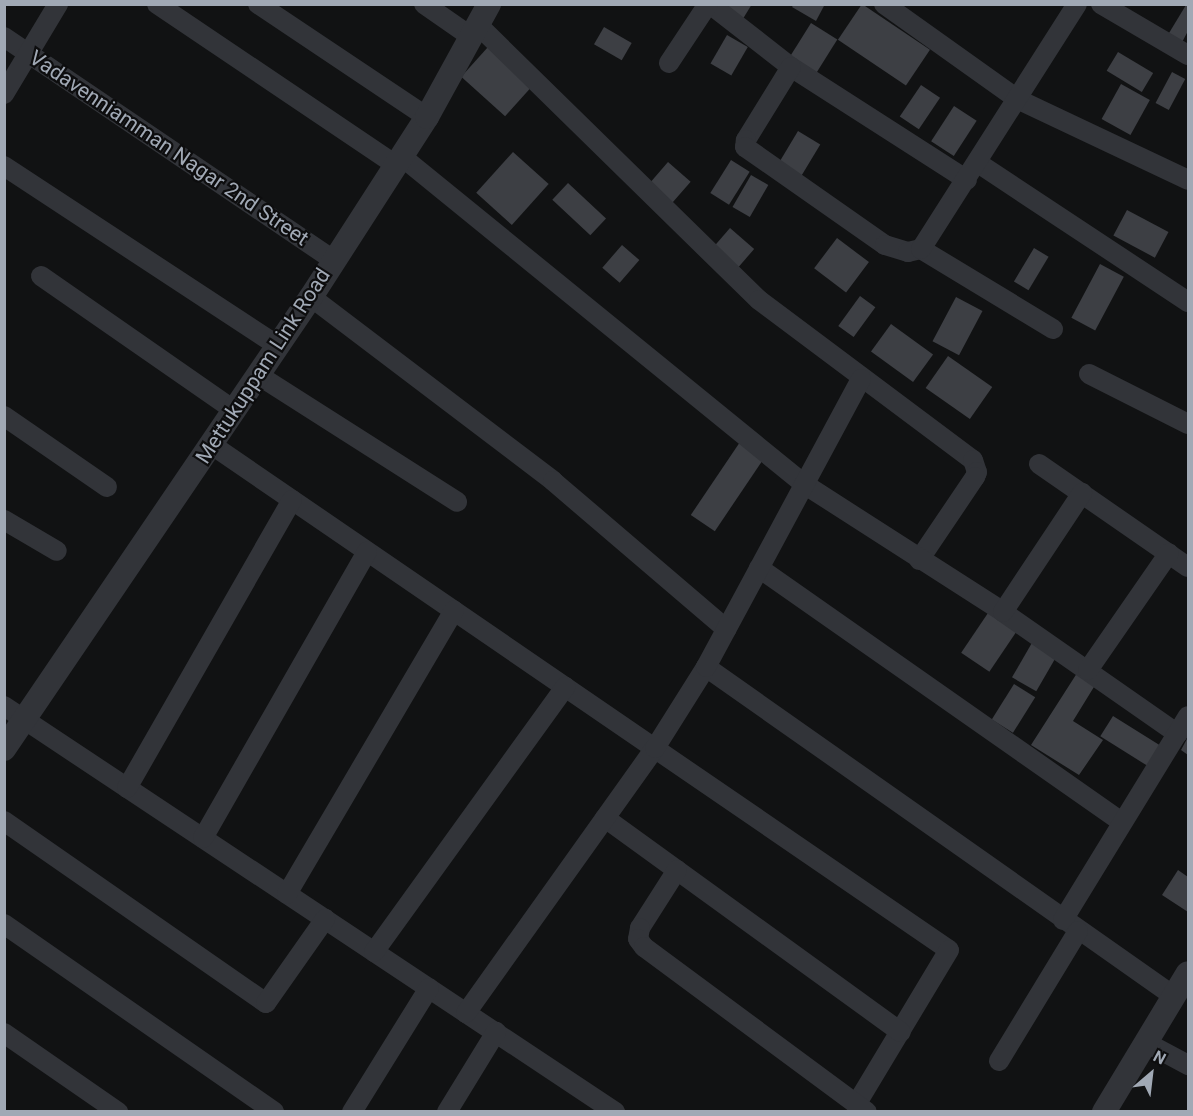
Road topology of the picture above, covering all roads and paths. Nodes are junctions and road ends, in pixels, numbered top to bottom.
1 (58, 4) edge
2 (157, 4) edge
3 (258, 4) edge
4 (424, 4) edge
5 (709, 4) edge
6 (884, 4) edge
7 (1077, 4) edge
8 (1101, 4) edge
9 (479, 22) edge
10 (4, 37) edge
11 (30, 54) junction
12 (1188, 55) edge
13 (669, 63) dead end
14 (791, 67) junction
15 (4, 94) edge
16 (1017, 99) junction
17 (427, 117) junction
18 (399, 161) junction
19 (978, 162) junction
20 (4, 166) edge
21 (967, 180) junction
22 (1188, 180) edge
23 (921, 249) junction
24 (333, 260) junction
25 (41, 276) dead end
26 (311, 297) junction
27 (1188, 302) edge
28 (1053, 329) dead end
29 (277, 345) junction
30 (1089, 374) dead end
31 (258, 375) junction
32 (861, 379) junction
33 (234, 410) junction
34 (4, 416) edge
35 (1188, 424) edge
36 (212, 445) junction
37 (1039, 464) dead end
38 (804, 484) junction
39 (107, 487) dead end
40 (1082, 493) junction
41 (292, 500) junction
42 (457, 502) dead end
43 (4, 520) edge
44 (57, 551) dead end
45 (367, 552) junction
46 (1169, 553) junction
47 (919, 560) junction
48 (1188, 567) edge
49 (759, 568) junction
50 (454, 611) junction
51 (1003, 612) junction
52 (726, 629) junction
53 (706, 667) junction
54 (1088, 670) junction
55 (565, 687) junction
56 (14, 712) edge
57 (1188, 716) edge
58 (1178, 734) junction
59 (655, 748) junction
60 (4, 749) edge
61 (128, 788) junction
62 (605, 818) junction
63 (4, 821) edge
64 (1122, 822) junction
65 (203, 838) junction
66 (677, 870) junction
67 (287, 894) junction
68 (325, 919) junction
69 (4, 924) edge
70 (1070, 925) junction
71 (374, 952) junction
72 (1188, 973) edge
73 (429, 988) junction
74 (1175, 997) junction
75 (466, 1014) junction
76 (496, 1032) junction
77 (901, 1032) junction
78 (4, 1033) edge
79 (1147, 1043) junction
80 (999, 1062) dead end
81 (1188, 1065) edge
82 (862, 1108) edge
83 (118, 1112) edge
84 (274, 1112) edge
85 (352, 1112) edge
86 (447, 1112) edge
87 (615, 1112) edge
88 (1104, 1112) edge

1 - 11 street
2 - 18 street
3 - 17 street
4 - 9 street
5 - 13 street
5 - 14 street
6 - 16 street
7 - 16 street
8 - 12 street
9 - 17 street, Mettukuppam Link Road
9 - 32 street
10 - 11 street, Vadavenniamman Nagar 2nd Street
11 - 15 street
11 - 24 street, Vadavenniamman Nagar 2nd Street
14 - 21 street
14 - 23 street
16 - 19 street
16 - 22 street
17 - 18 street, Mettukuppam Link Road
18 - 24 street, Mettukuppam Link Road
18 - 38 street
19 - 21 street
19 - 27 street
20 - 29 street
21 - 23 street
23 - 28 street
24 - 26 street, Mettukuppam Link Road
25 - 33 street
26 - 29 street, Mettukuppam Link Road
26 - 52 street
29 - 31 street, Mettukuppam Link Road
30 - 35 street
31 - 33 street, Mettukuppam Link Road
31 - 42 street
32 - 38 street
32 - 47 street
33 - 36 street, Mettukuppam Link Road
34 - 39 street
36 - 41 street
36 - 56 street, Mettukuppam Link Road
37 - 40 street
38 - 47 street
38 - 49 street
40 - 46 street
40 - 51 street
41 - 45 street
41 - 61 street
43 - 44 street
45 - 50 street
45 - 65 street
46 - 48 street
46 - 54 street
47 - 51 street
49 - 52 street
49 - 64 street
50 - 55 street
50 - 67 street
51 - 54 street
52 - 53 street
53 - 59 street
53 - 70 street
54 - 58 street
55 - 59 street
55 - 71 street
56 - 60 street, Mettukuppam Link Road
56 - 61 street
57 - 58 street
58 - 64 street
59 - 62 street
59 - 77 street
61 - 65 street
62 - 66 street
62 - 75 street
63 - 68 street
64 - 70 street
65 - 67 street
66 - 77 street
66 - 82 street
67 - 68 street
68 - 71 street
69 - 84 street
70 - 74 street
70 - 80 street
71 - 73 street
72 - 74 street
73 - 75 street
73 - 85 street
74 - 79 street
75 - 76 street
76 - 86 street
76 - 87 street
77 - 82 street
78 - 83 street
79 - 81 street
79 - 88 street

